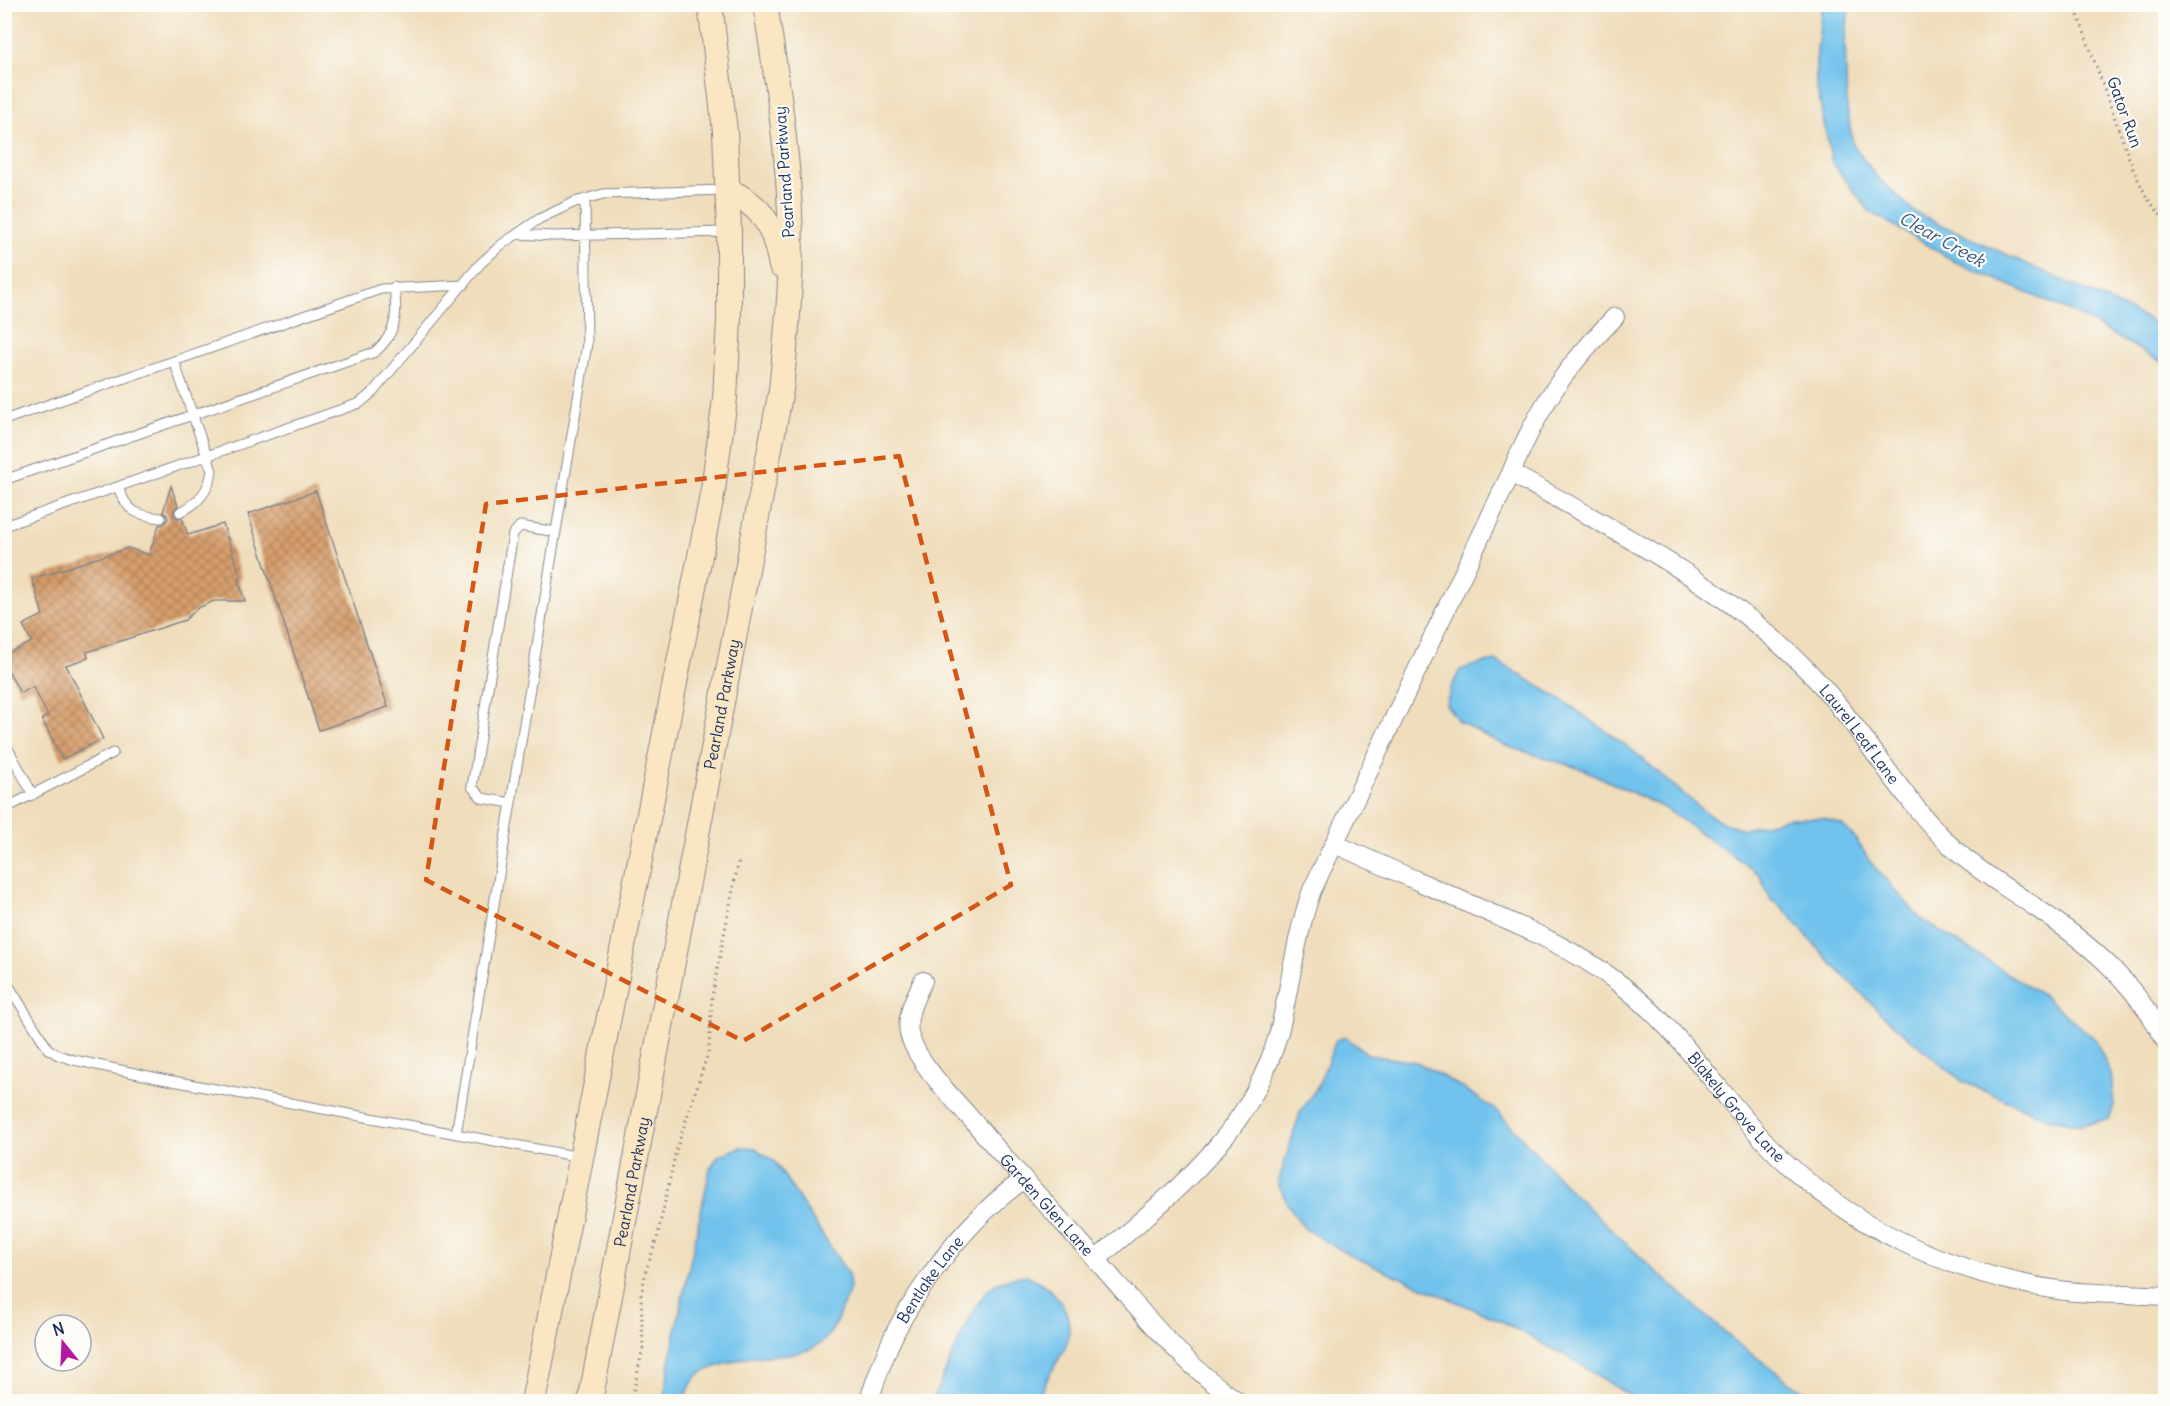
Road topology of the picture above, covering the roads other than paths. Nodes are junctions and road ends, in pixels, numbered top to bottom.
1 (710, 4) edge
2 (765, 4) edge
3 (727, 190) junction
4 (585, 199) junction
5 (729, 231) junction
6 (518, 234) junction
7 (584, 235) junction
8 (464, 285) junction
9 (394, 287) junction
10 (789, 307) junction
11 (1616, 317) dead end
12 (174, 361) junction
13 (193, 415) junction
14 (4, 420) edge
15 (207, 456) junction
16 (1511, 473) junction
17 (4, 480) edge
18 (118, 487) junction
19 (180, 512) dead end
20 (161, 518) dead end
21 (4, 526) edge
22 (556, 532) junction
23 (4, 741) edge
24 (113, 753) dead end
25 (33, 795) junction
26 (511, 803) junction
27 (4, 809) edge
28 (1335, 844) junction
29 (4, 978) edge
30 (923, 981) dead end
31 (2166, 1042) edge
32 (456, 1134) junction
33 (580, 1157) junction
34 (1023, 1180) junction
35 (1096, 1260) junction
36 (2166, 1296) edge
37 (533, 1401) edge
38 (590, 1401) edge
39 (868, 1401) edge
40 (1239, 1401) edge

1 - 3 main road
2 - 10 main road, Pearland Parkway
3 - 4 lane
3 - 5 main road
3 - 10 main road
4 - 6 lane
4 - 7 lane
5 - 7 lane
5 - 33 main road
6 - 7 lane
6 - 8 lane
7 - 22 lane
8 - 9 lane
8 - 15 lane
9 - 12 lane
9 - 13 lane
10 - 38 main road, Pearland Parkway
11 - 16 street
12 - 13 lane
12 - 14 lane
13 - 15 lane
13 - 17 lane
15 - 18 lane
15 - 19 lane
16 - 28 street
16 - 31 street, Laurel Leaf Lane
18 - 20 lane
18 - 21 lane
22 - 26 lane
22 - 26 lane
23 - 25 lane
24 - 25 lane
25 - 27 lane
26 - 32 lane
28 - 35 street
28 - 36 street, Blakely Grove Lane
29 - 32 lane
30 - 34 street, Garden Glen Lane
32 - 33 lane
33 - 37 main road
34 - 35 street, Garden Glen Lane
34 - 39 street, Bentlake Lane
35 - 40 street, Garden Glen Lane

